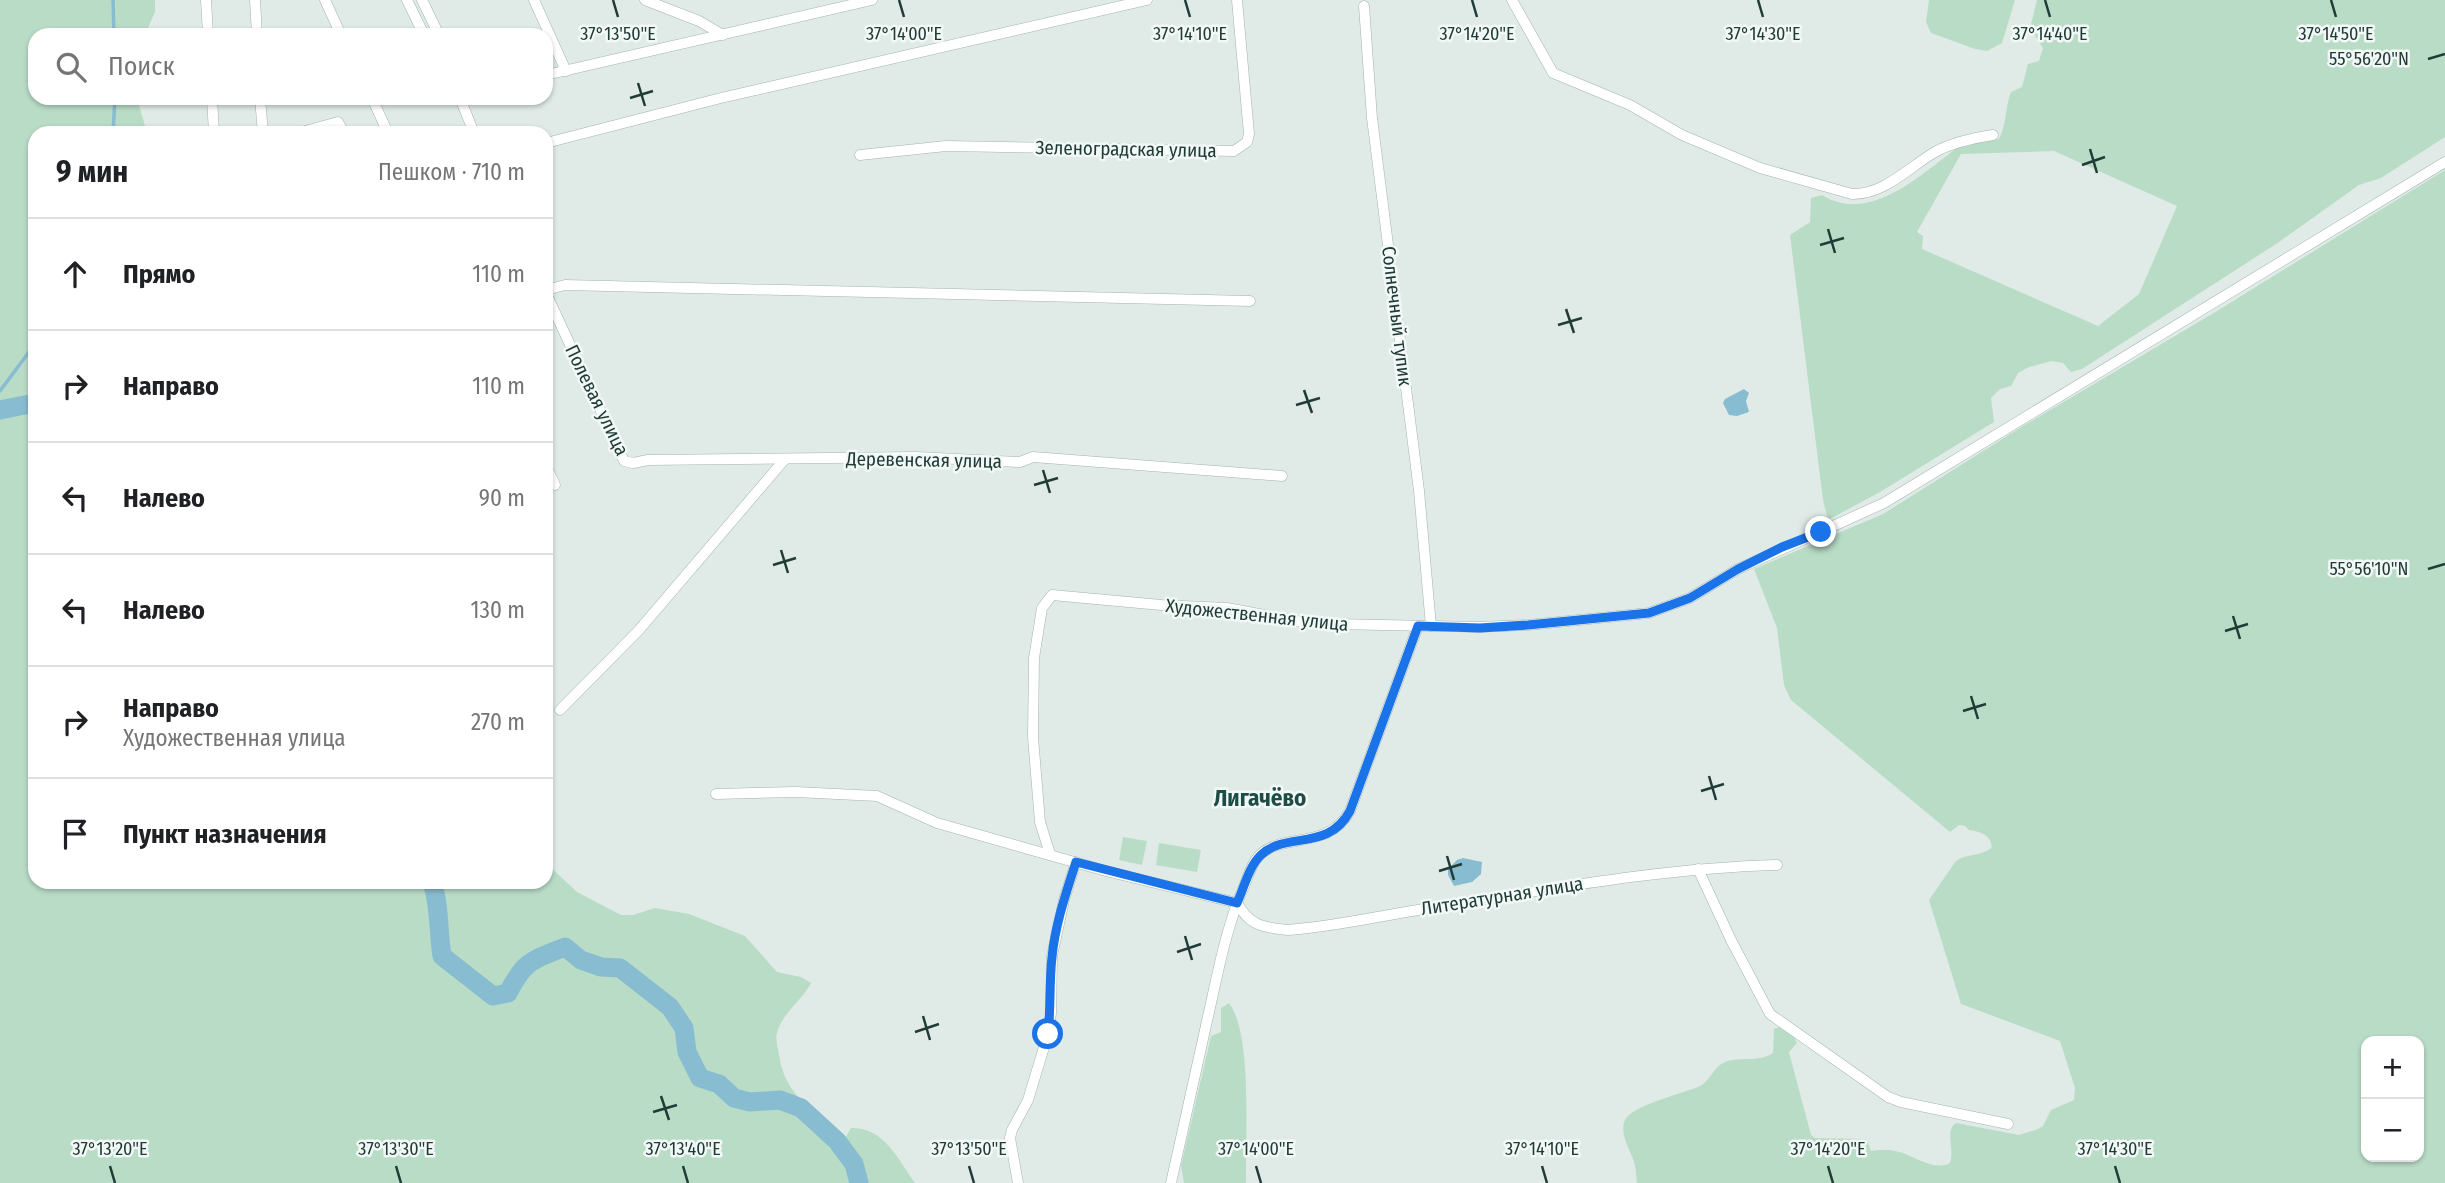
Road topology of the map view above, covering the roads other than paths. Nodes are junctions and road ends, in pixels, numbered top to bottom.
1 (206, 0) edge
2 (254, 0) edge
3 (324, 0) edge
4 (407, 0) edge
5 (422, 0) edge
6 (534, 0) edge
7 (645, 0) edge
8 (872, 0) edge
9 (1147, 0) edge
10 (1237, 0) edge
11 (1513, 0) edge
12 (1364, 6) dead end
13 (208, 28) edge
14 (256, 28) edge
15 (338, 28) edge
16 (421, 28) edge
17 (436, 28) edge
18 (547, 28) edge
19 (723, 35) junction
20 (553, 42) edge
21 (566, 71) junction
22 (553, 74) edge
23 (212, 105) edge
24 (261, 105) edge
25 (375, 105) edge
26 (463, 105) edge
27 (214, 126) edge
28 (263, 126) edge
29 (323, 126) edge
30 (340, 126) edge
31 (385, 126) edge
32 (471, 126) edge
33 (1993, 135) dead end
34 (553, 141) edge
35 (860, 155) dead end
36 (2445, 162) edge
37 (553, 289) edge
38 (1250, 301) dead end
39 (553, 307) edge
40 (785, 459) junction
41 (633, 463) joint
42 (1282, 476) dead end
43 (553, 481) edge
44 (555, 485) dead end
45 (1418, 626) junction
46 (1431, 626) junction
47 (560, 710) dead end
48 (716, 794) dead end
49 (1050, 854) junction
50 (1076, 862) junction
51 (1777, 865) dead end
52 (1698, 869) junction
53 (1237, 903) junction
54 (2008, 1124) dead end
55 (1018, 1183) edge
56 (1171, 1183) edge

1 - 13 street
2 - 14 street
3 - 15 street
4 - 16 street
5 - 17 street
6 - 18 street
7 - 19 street
8 - 19 street
9 - 34 street
10 - 35 street, Зеленоградская улица
11 - 33 street
12 - 46 street, Солнечный тупик
19 - 21 street
20 - 21 street
21 - 22 street
23 - 27 street
24 - 28 street
25 - 31 street
26 - 32 street
29 - 30 street
36 - 46 street, Художественная улица
37 - 38 street
39 - 41 street, Полевая улица
40 - 41 street, Деревенская улица
40 - 42 street, Деревенская улица
40 - 47 street
43 - 44 street
45 - 46 street, Художественная улица
45 - 49 street, Художественная улица
45 - 53 street
48 - 49 street
49 - 50 street
50 - 53 street
50 - 55 street
51 - 52 street, Литературная улица
52 - 53 street, Литературная улица
52 - 54 street
53 - 56 street

